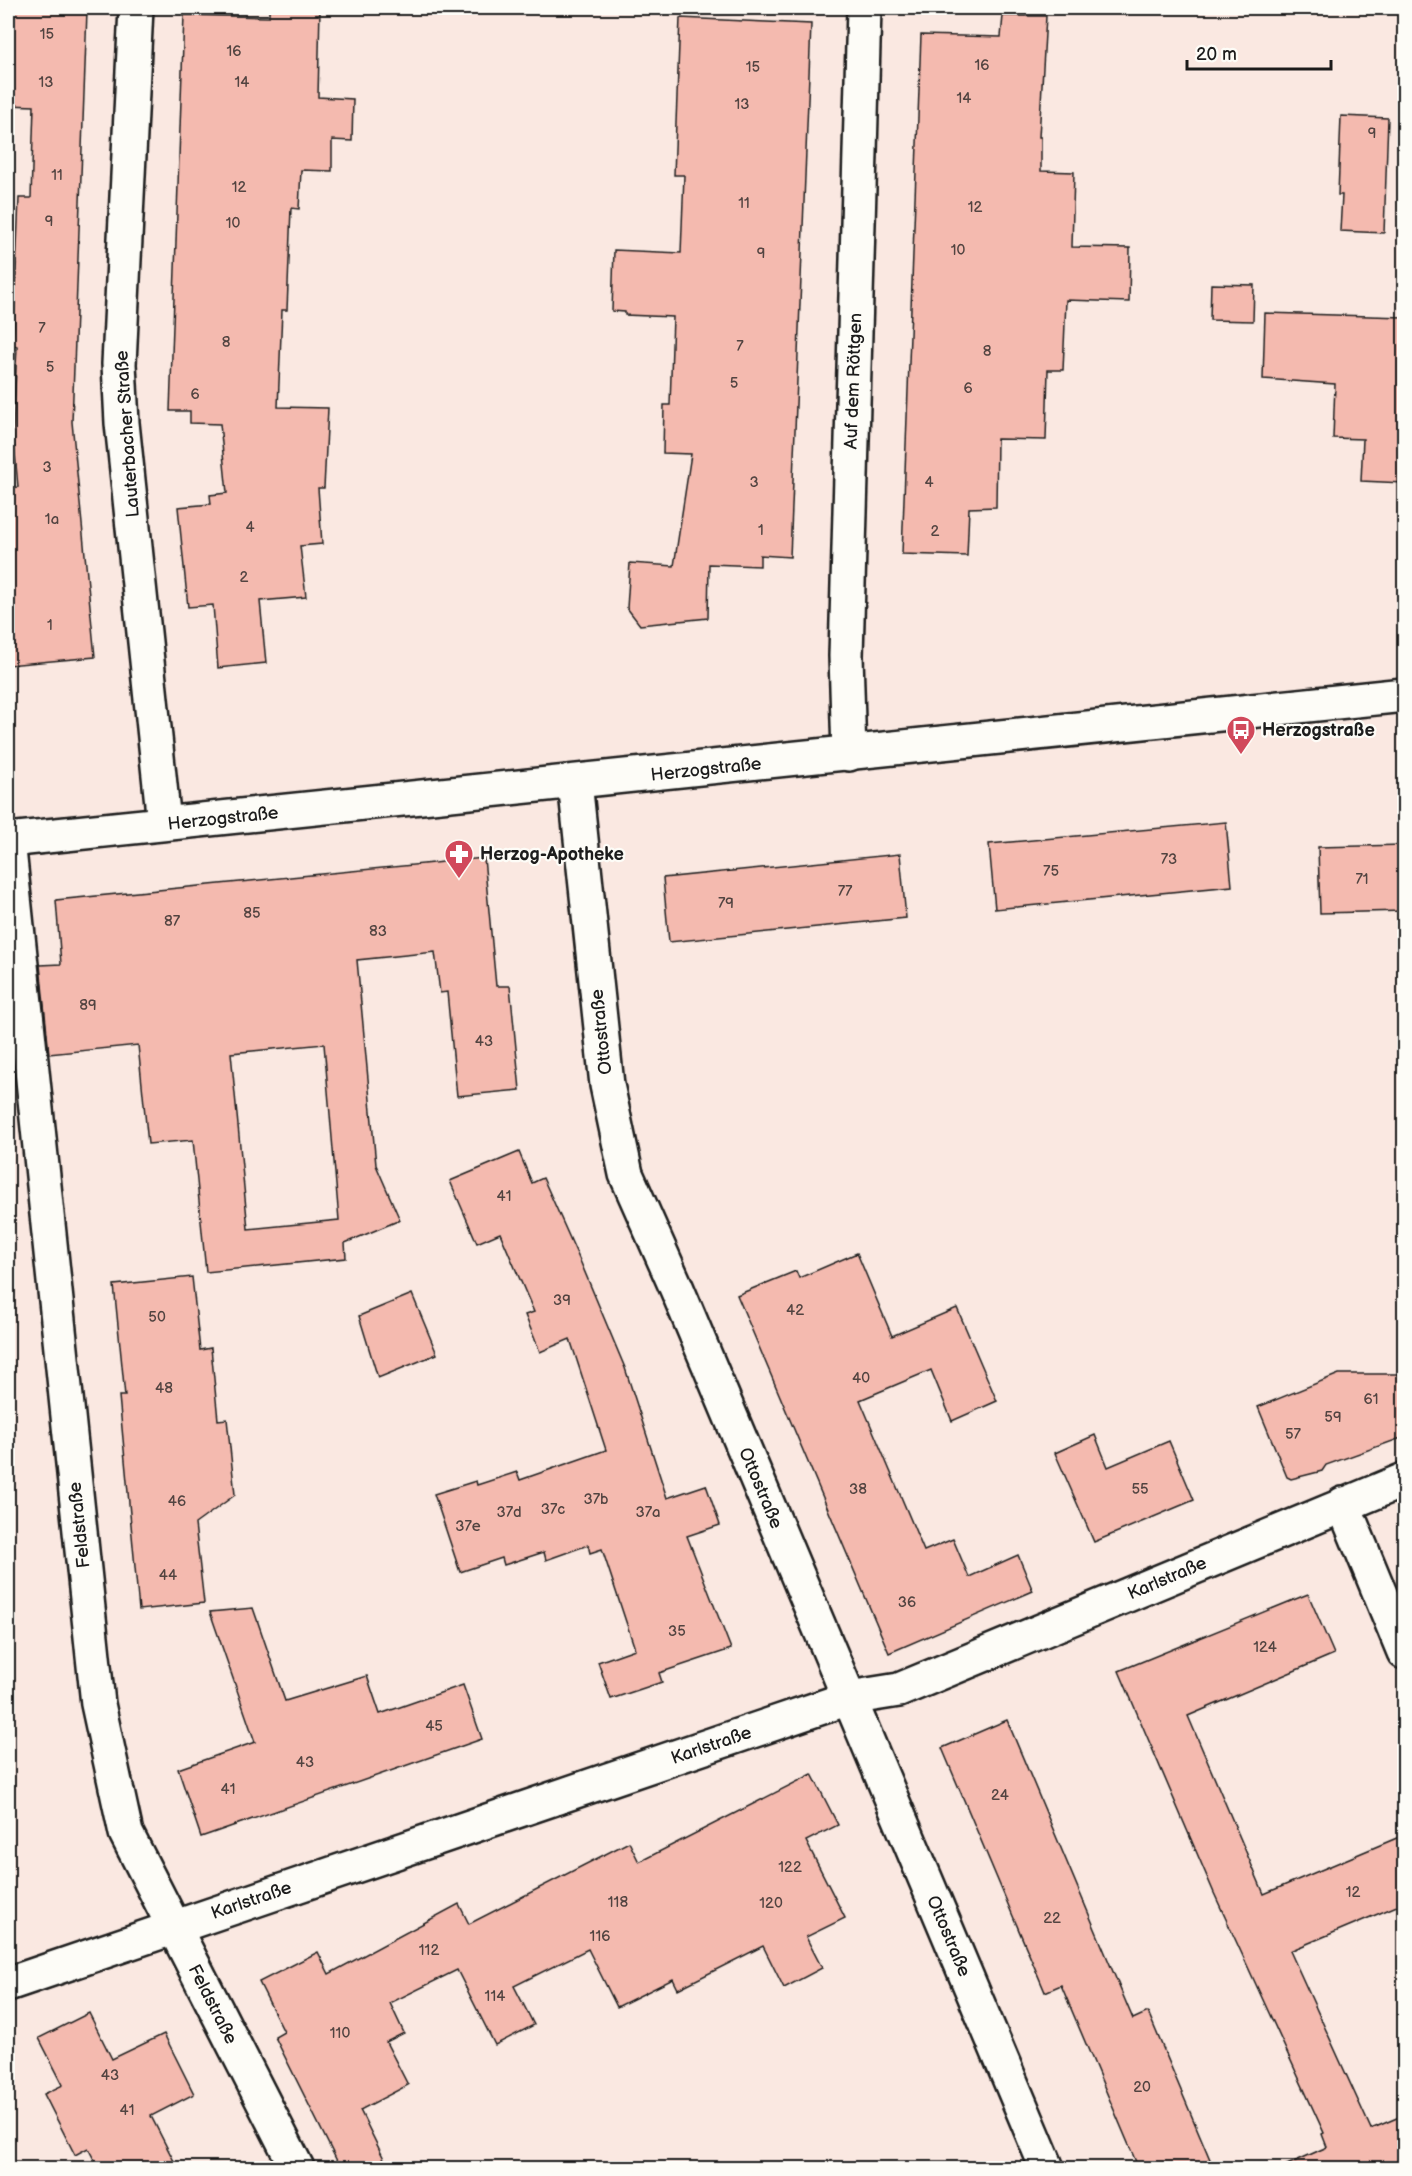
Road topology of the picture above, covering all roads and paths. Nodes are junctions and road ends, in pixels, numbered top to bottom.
1 (136, 8) edge
2 (864, 8) edge
3 (1404, 695) edge
4 (849, 754) junction
5 (575, 782) junction
6 (164, 824) junction
7 (8, 840) edge
8 (1404, 1480) edge
9 (1343, 1504) junction
10 (1404, 1652) edge
11 (849, 1698) junction
12 (174, 1926) junction
13 (8, 1984) edge
14 (297, 2169) edge
15 (1047, 2169) edge

1 - 6 street, Lauterbacher Straße
2 - 4 street, Auf dem Röttgen
3 - 4 street, Herzogstraße
4 - 5 street, Herzogstraße
5 - 6 street, Herzogstraße
5 - 11 street, Ottostraße
6 - 7 street, Herzogstraße
7 - 12 street, Feldstraße
8 - 9 street, Karlstraße
9 - 10 street
9 - 11 street, Karlstraße
11 - 12 street, Karlstraße
11 - 15 street, Ottostraße
12 - 13 street, Karlstraße
12 - 14 street, Feldstraße

